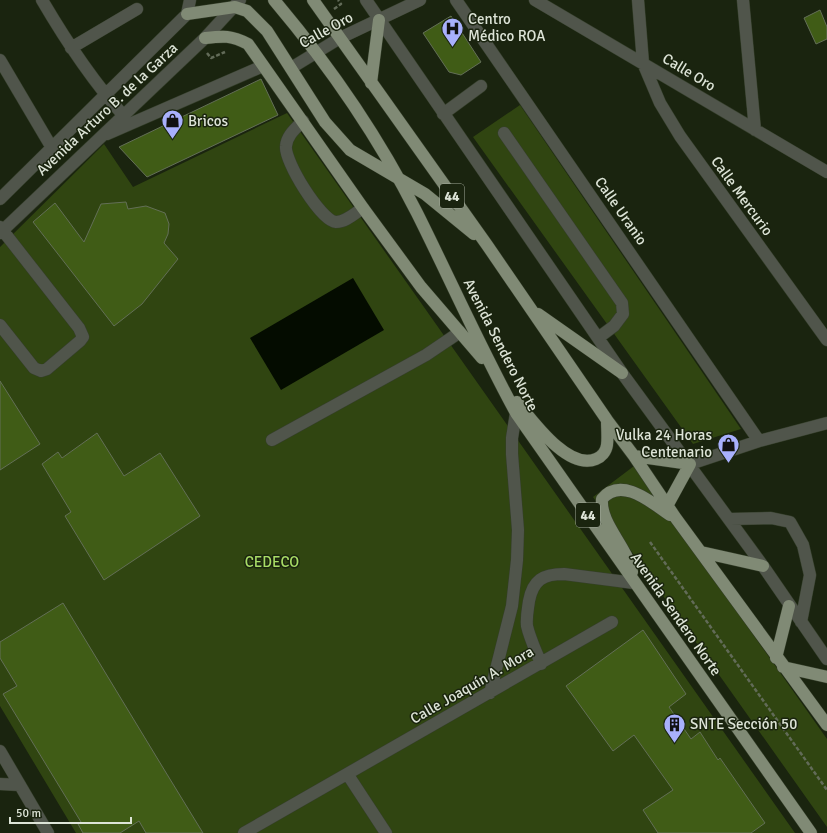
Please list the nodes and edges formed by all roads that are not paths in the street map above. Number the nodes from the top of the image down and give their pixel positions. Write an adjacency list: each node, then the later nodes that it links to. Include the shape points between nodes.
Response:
1 (42, 0): 17 (street)
2 (190, 0): 13 (street)
3 (274, 0): 18 (main road, Avenida Sendero Norte / 44)
4 (313, 0): 16 (main road, 44)
5 (366, 0): 14 (street)
6 (420, 0): 14 (street, Calle Oro)
7 (456, 0): 52 (street, Calle Uranio)
8 (638, 0): 20 (street, Calle Mercurio)
9 (743, 0): 29 (street)
10 (537, 1): 20 (street, Calle Oro)
11 (237, 4): 13 (main road); 15 (street, Avenida Arturo B. de la Garza); 22 (main road, via 267,31)
12 (137, 9): 17 (street)
13 (187, 14): 25 (street, Avenida Arturo B. de la Garza)
14 (379, 20): 16 (street, Calle Oro); 23 (main road); 26 (street)
15 (205, 38): 21 (main road, via 235,37 248,44); 27 (street, Avenida Arturo B. de la Garza)
16 (340, 38): 18 (street, Calle Oro); 23 (main road, 44)
17 (71, 48): 25 (street)
18 (317, 52): 22 (street, Calle Oro); 36 (main road, Avenida Sendero Norte / 44)
19 (0, 60): 34 (street)
20 (643, 63): 29 (street, Calle Oro); 45 (street, Calle Mercurio, via 660,103 680,136)
21 (264, 66): 28 (main road); 32 (street)
22 (291, 68): 31 (main road, via 325,122)
23 (371, 83): 40 (main road, 44)
24 (481, 86): 26 (street)
25 (106, 96): 27 (street); 34 (street, Avenida Arturo B. de la Garza)
26 (443, 114): 44 (street)
27 (123, 115): 32 (street, Avenida Arturo B. de la Garza)
28 (303, 121): 33 (main road); 38 (street, via 289,136 286,146 286,157 290,167 328,219 343,222)
29 (755, 130): 35 (street, Calle Oro)
30 (504, 133): 44 (street, via 622,303 623,314 614,326)
31 (337, 136): 33 (main road); 36 (main road, via 350,150)
32 (98, 138): 39 (street, Avenida Arturo B. de la Garza)
33 (320, 146): 38 (main road)
34 (52, 148): 37 (street, Avenida Arturo B. de la Garza)
35 (827, 172)
36 (397, 178): 40 (main road, via 425,194); 46 (main road, Avenida Sendero Norte / 44)
37 (0, 198)
38 (362, 208): 43 (main road, via 421,287)
39 (1, 230): 42 (street, via 79,328 83,337 47,369 41,371 34,368)
40 (487, 245): 41 (main road, 44)
41 (532, 310): 47 (main road); 49 (main road, 44)
42 (0, 324)
43 (460, 332): 46 (main road); 51 (street, via 426,355)
44 (598, 338): 47 (street)
45 (827, 340)
46 (493, 371): 48 (main road, Avenida Sendero Norte / 44); 49 (main road, via 547,436 569,456 579,461 592,461 605,452)
47 (622, 373): 54 (street)
48 (516, 413): 60 (main road, Avenida Sendero Norte / 44); 68 (street, via 512,448 518,560 512,606)
49 (606, 420): 53 (main road, 44)
50 (827, 423): 52 (street)
51 (272, 440)
52 (759, 441): 54 (street)
53 (634, 456): 54 (main road); 55 (main road, 44)
54 (690, 464): 55 (main road); 57 (street)
55 (667, 506): 56 (main road, 44)
56 (675, 517): 58 (main road, 44); 60 (main road, via 625,489 611,490 602,499 603,515 622,546 632,568)
57 (730, 519): 59 (street); 63 (street, via 771,518 790,522 803,545 810,575)
58 (701, 552): 59 (main road); 65 (main road, 44)
59 (764, 566): 61 (street)
60 (634, 583): 66 (street, via 564,574 554,574 539,580 532,589 527,612 529,631); 77 (main road, Avenida Sendero Norte / 44)
61 (789, 606): 63 (street); 65 (main road)
62 (612, 622): 66 (street, Calle Joaquín A. Mora)
63 (801, 622): 64 (street)
64 (827, 659)
65 (780, 662): 67 (main road); 69 (main road, 44)
66 (541, 664): 68 (street, Calle Joaquín A. Mora)
67 (827, 677)
68 (490, 693): 71 (street, Calle Joaquín A. Mora)
69 (827, 725)
70 (0, 751): 73 (street)
71 (348, 775): 75 (street, Calle Joaquín A. Mora); 76 (street)
72 (0, 784): 73 (street)
73 (20, 785): 74 (street)
74 (48, 833)
75 (244, 833)
76 (386, 833)
77 (811, 833)

